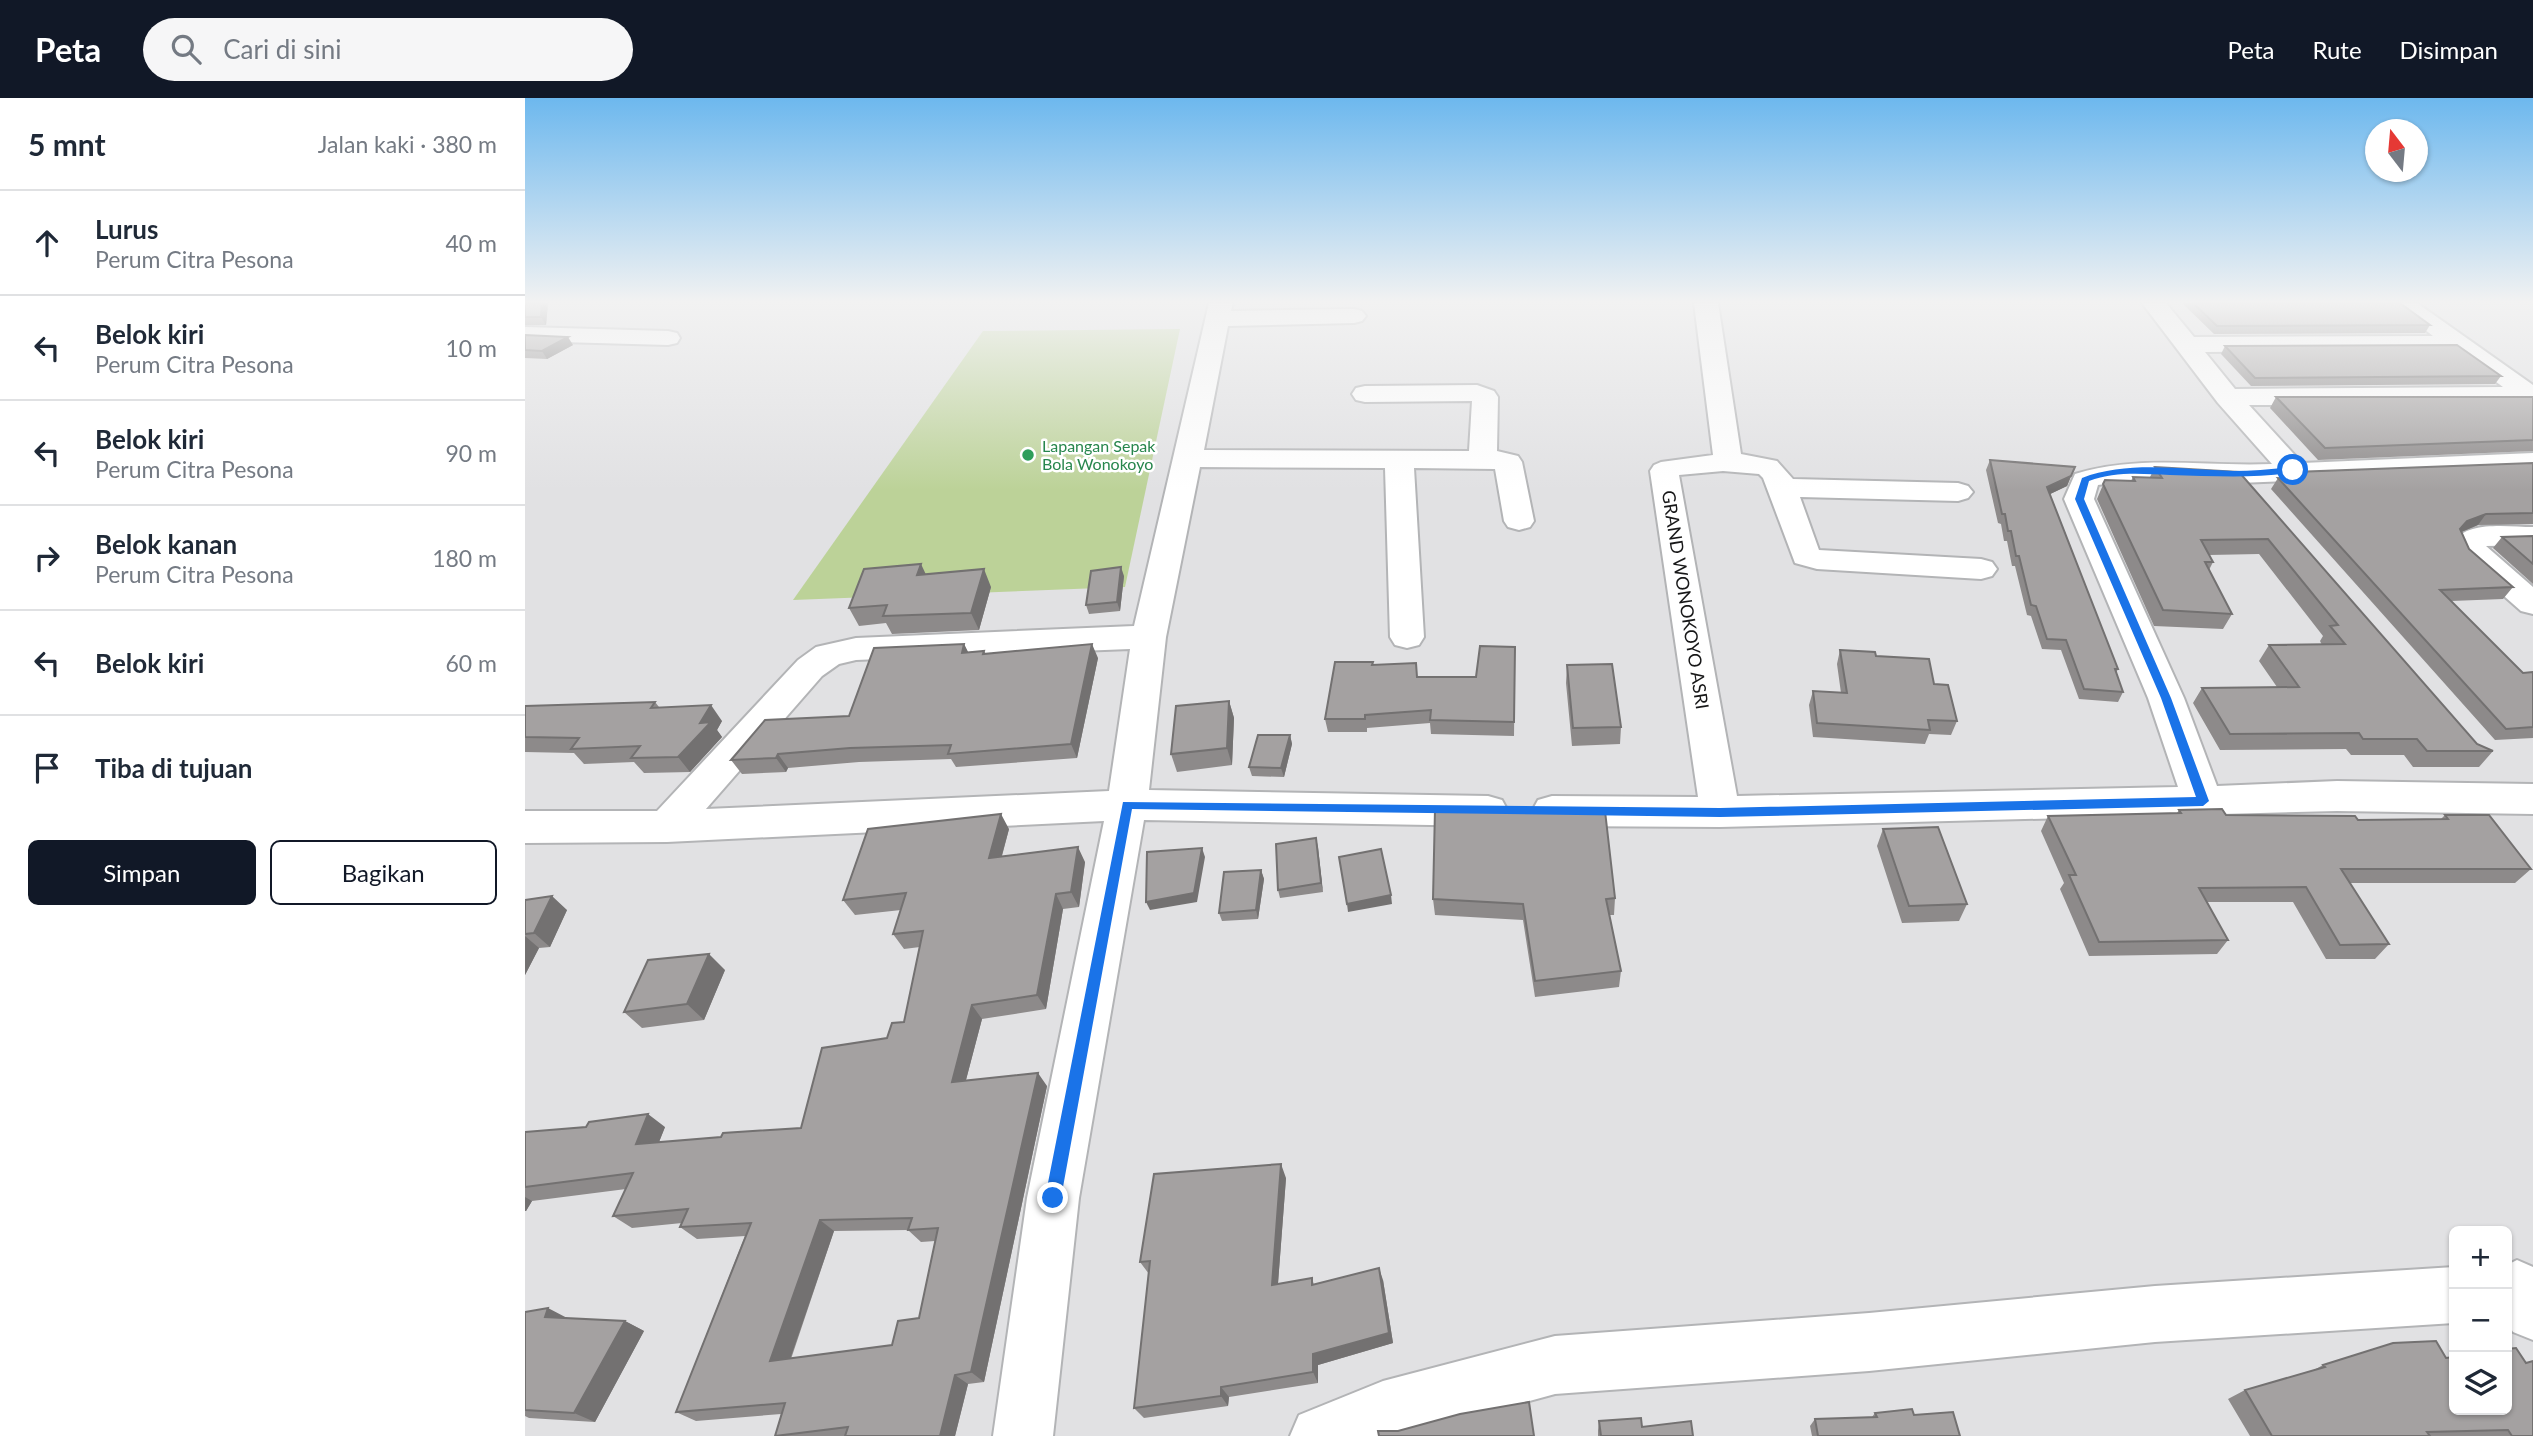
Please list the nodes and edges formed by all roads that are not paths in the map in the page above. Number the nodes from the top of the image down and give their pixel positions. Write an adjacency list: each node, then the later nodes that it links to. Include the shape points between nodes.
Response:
1 (1208, 365): 8 (street)
2 (1715, 365): 12 (street)
3 (2202, 365): 7 (street)
4 (2490, 365): 6 (street)
5 (1365, 394): 9 (street, via 1477,393 1485,397)
6 (2532, 396): 7 (street)
7 (2227, 397): 13 (street)
8 (1188, 458): 10 (street); 22 (street)
9 (1483, 459): 10 (street); 18 (street, via 1508,462)
10 (1399, 461): 23 (street)
11 (2533, 462): 13 (street)
12 (1728, 464): 15 (street, GRAND WONOKOYO ASRI, via 1770,468); 27 (street, GRAND WONOKOYO ASRI, via 1672,466 1664,471)
13 (2293, 470): 14 (street)
14 (2238, 474): 17 (street); 25 (street, via 2100,474 2085,480 2079,499 2166,698)
15 (1781, 488): 16 (street); 20 (street, GRAND WONOKOYO ASRI, via 1806,556)
16 (1958, 492)
17 (2264, 504)
18 (1519, 521)
19 (2533, 536): 21 (street, via 2480,537 2469,542 2473,552)
20 (1981, 569)
21 (2533, 604)
22 (1149, 637): 26 (street); 28 (street, via 856,649 828,655 810,667)
23 (1407, 637)
24 (2533, 799): 25 (street, via 2337,796)
25 (2203, 801): 27 (street)
26 (1127, 805): 27 (street); 28 (street); 31 (street, via 1053,1198)
27 (1720, 813)
28 (667, 826): 29 (street)
29 (525, 827)
30 (2449, 1295): 32 (street, via 2155,1314 1869,1342 1555,1365 1383,1411)
31 (1023, 1436)
32 (1320, 1436)

